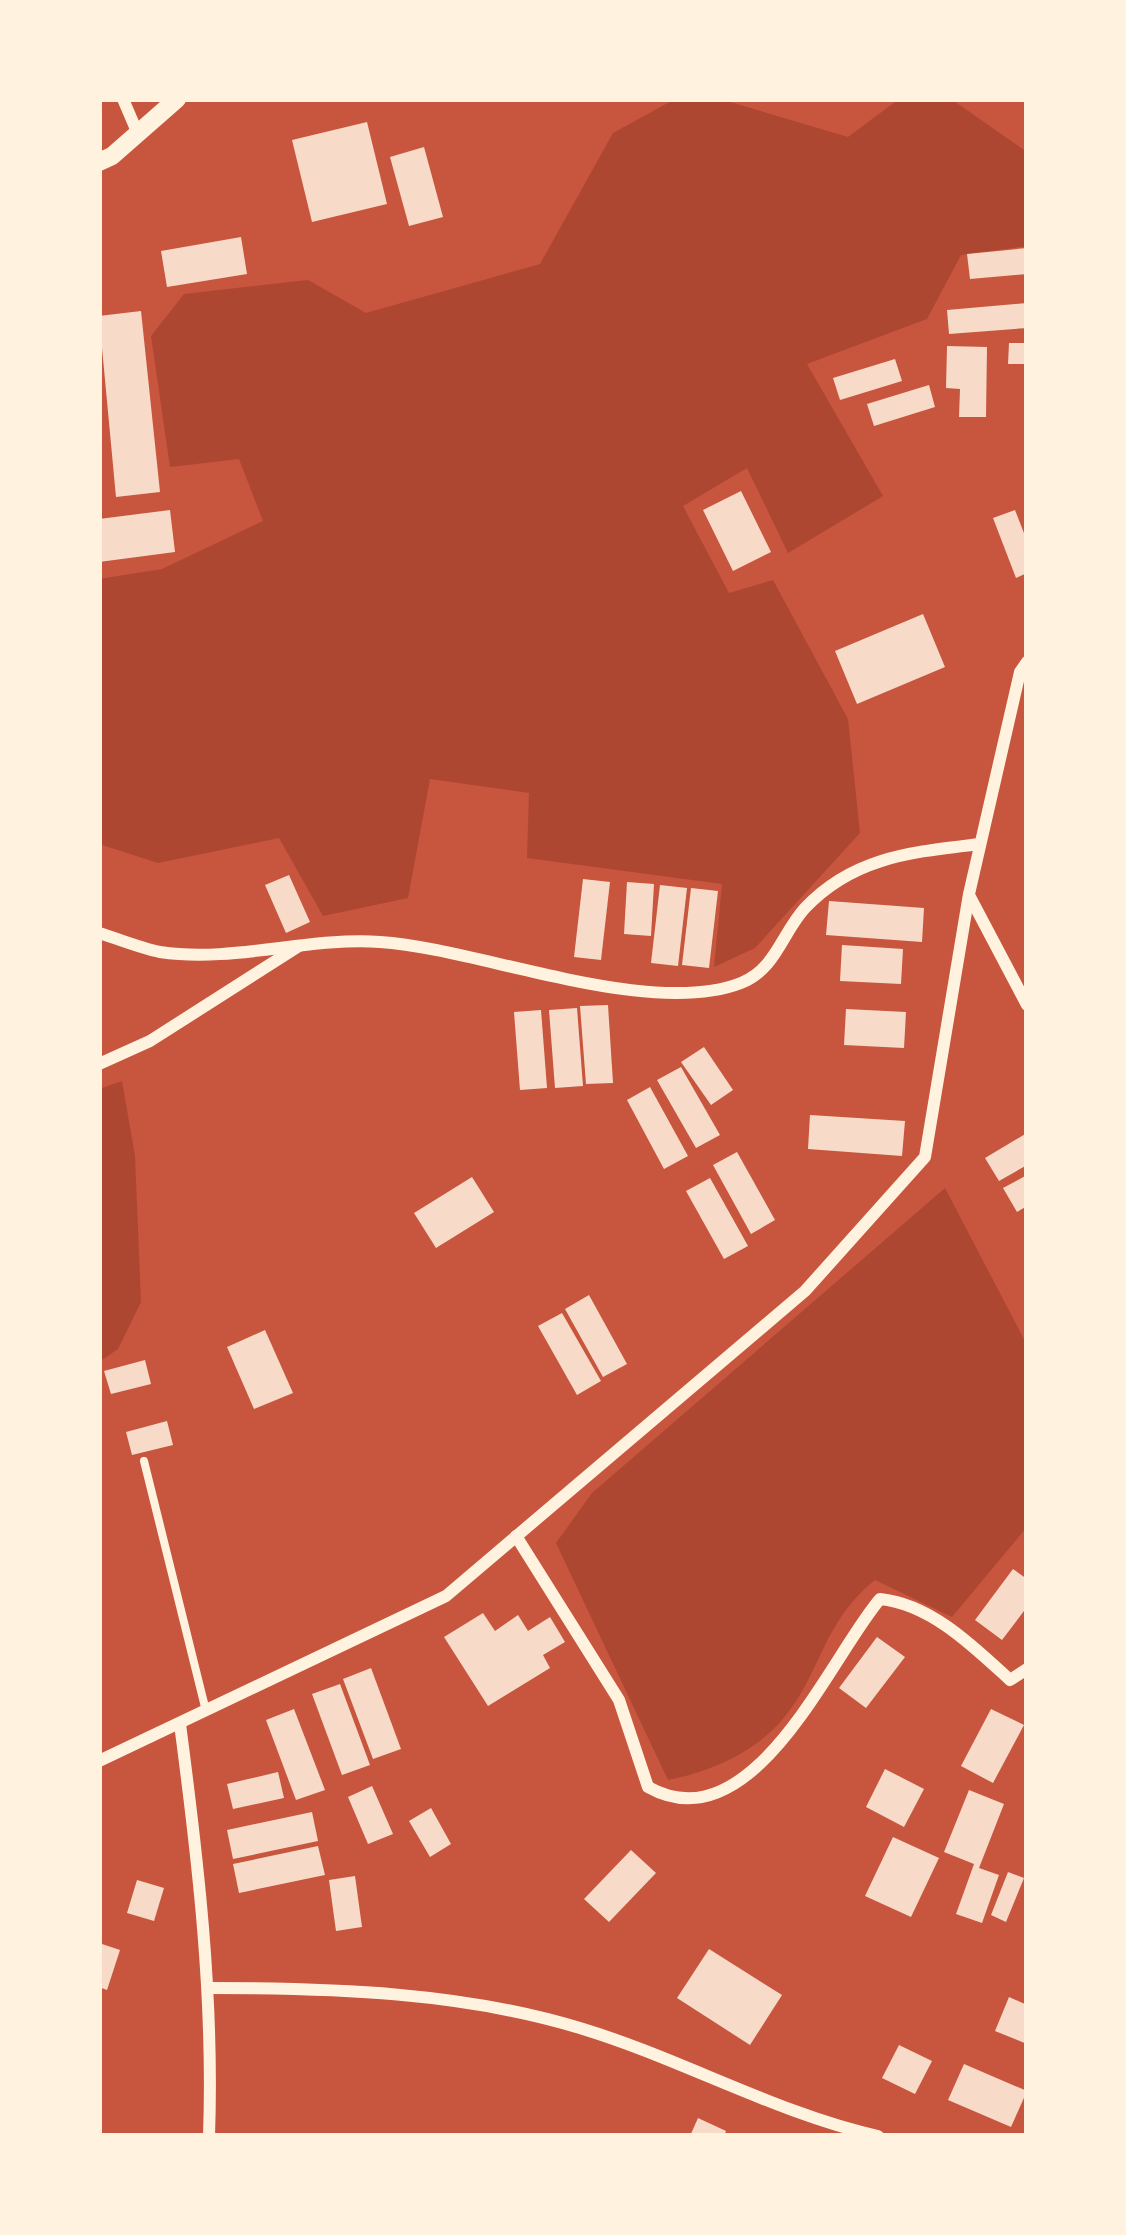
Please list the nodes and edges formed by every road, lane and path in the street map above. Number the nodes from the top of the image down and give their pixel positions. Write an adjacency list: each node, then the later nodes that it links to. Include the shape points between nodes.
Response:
1 (123, 99): 3 (street)
2 (177, 99): 3 (street)
3 (138, 134): 4 (street)
4 (99, 162)
5 (1027, 662): 6 (street)
6 (980, 844): 7 (street); 9 (street, via 885,856 850,871 804,910 775,958 742,982 689,993 546,976 380,942)
7 (969, 894): 10 (street); 13 (street, via 925,1157 805,1291)
8 (99, 933): 9 (street, via 160,952)
9 (300, 946): 11 (street)
10 (1027, 1004)
11 (99, 1064)
12 (144, 1461): 15 (lane)
13 (516, 1537): 14 (street, via 619,1700 649,1787 664,1796 692,1798 745,1776 796,1728 880,1599 900,1601 964,1638 1010,1680); 15 (street, via 446,1596)
14 (1027, 1670)
15 (206, 1712): 16 (street)
16 (180, 1724): 17 (street); 18 (street)
17 (99, 1761)
18 (208, 1988): 19 (street); 20 (street, via 311,1988 582,2028)
19 (209, 2136)
20 (873, 2136)

